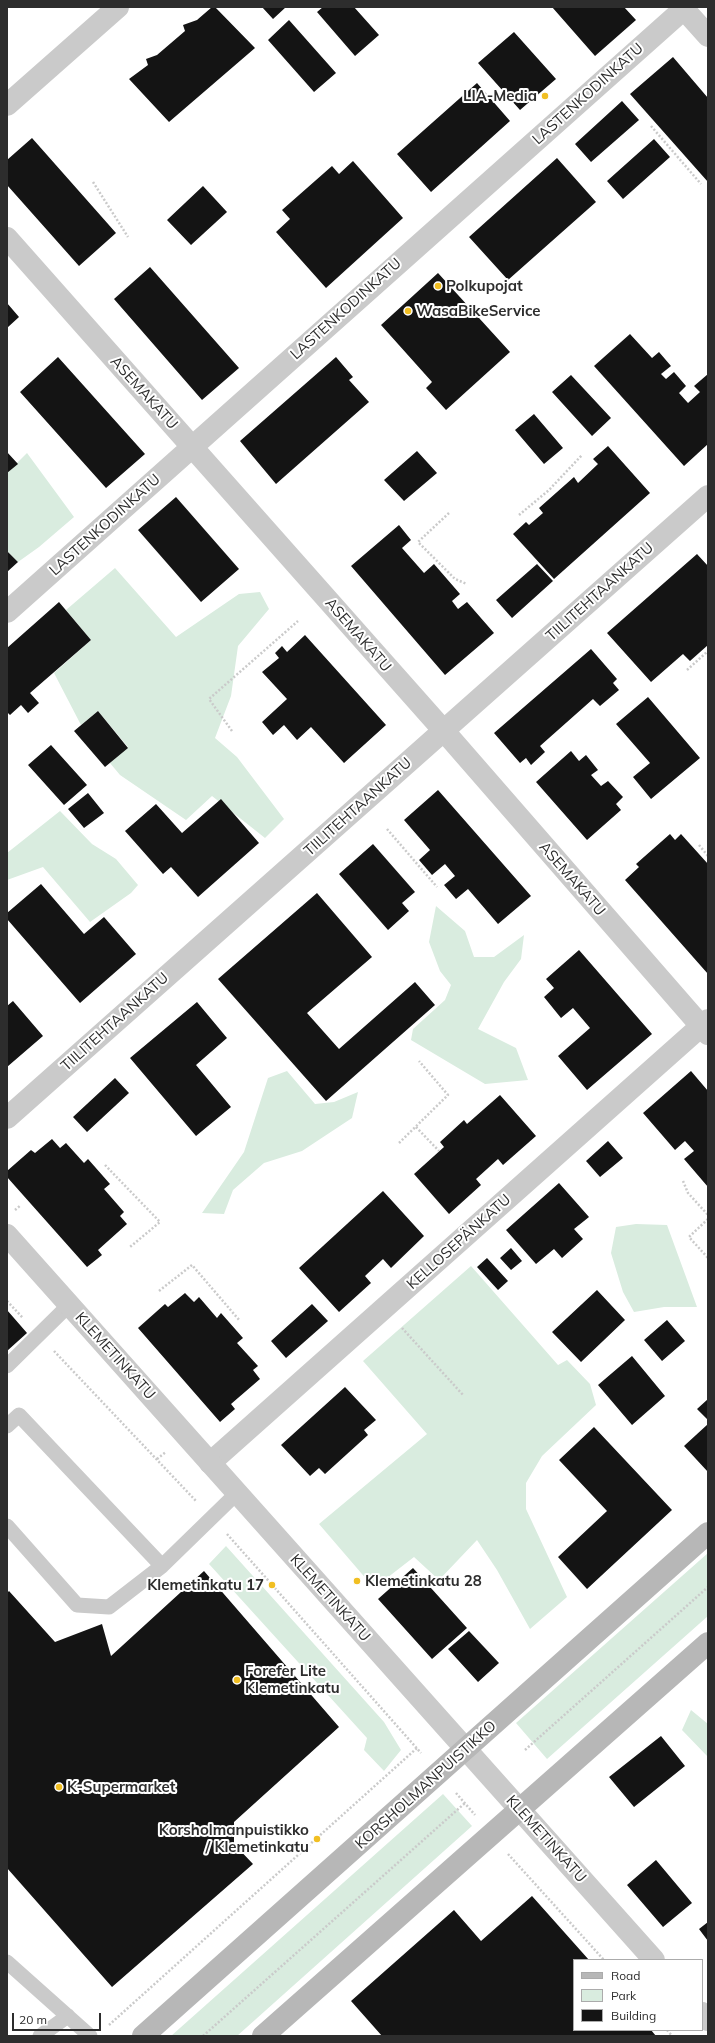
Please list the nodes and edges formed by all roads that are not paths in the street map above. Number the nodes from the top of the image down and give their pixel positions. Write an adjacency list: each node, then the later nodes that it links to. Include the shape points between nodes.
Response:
1 (118, 7): 4 (street)
2 (684, 8): 3 (street); 6 (street, LASTENKODINKATU)
3 (708, 36)
4 (7, 105)
5 (7, 238): 6 (street, ASEMAKATU)
6 (192, 447): 8 (street, LASTENKODINKATU); 9 (street, ASEMAKATU)
7 (708, 496): 9 (street, TIILITEHTAANKATU)
8 (7, 612)
9 (444, 731): 10 (street, ASEMAKATU); 11 (street, TIILITEHTAANKATU)
10 (706, 1027): 16 (street, KELLOSEPÄNKATU)
11 (7, 1118)
12 (7, 1235): 13 (street, KLEMETINKATU)
13 (69, 1305): 14 (lane); 16 (street, KLEMETINKATU)
14 (7, 1366)
15 (7, 1426): 20 (lane, via 19,1415)
16 (210, 1463): 17 (street, KLEMETINKATU)
17 (237, 1493): 20 (lane); 22 (street, KLEMETINKATU)
18 (7, 1526): 20 (lane, via 77,1605 109,1607)
19 (708, 1533): 22 (main road, KORSHOLMANPUISTIKKO)
20 (162, 1566)
21 (708, 1643): 23 (main road)
22 (465, 1749): 23 (street, KLEMETINKATU); 29 (main road, KORSHOLMANPUISTIKKO)
23 (520, 1810): 24 (street, KLEMETINKATU); 30 (main road)
24 (653, 1959)
25 (7, 1962): 26 (lane)
26 (68, 2016): 27 (lane); 28 (lane)
27 (96, 2033)
28 (40, 2036)
29 (143, 2036)
30 (263, 2036)

